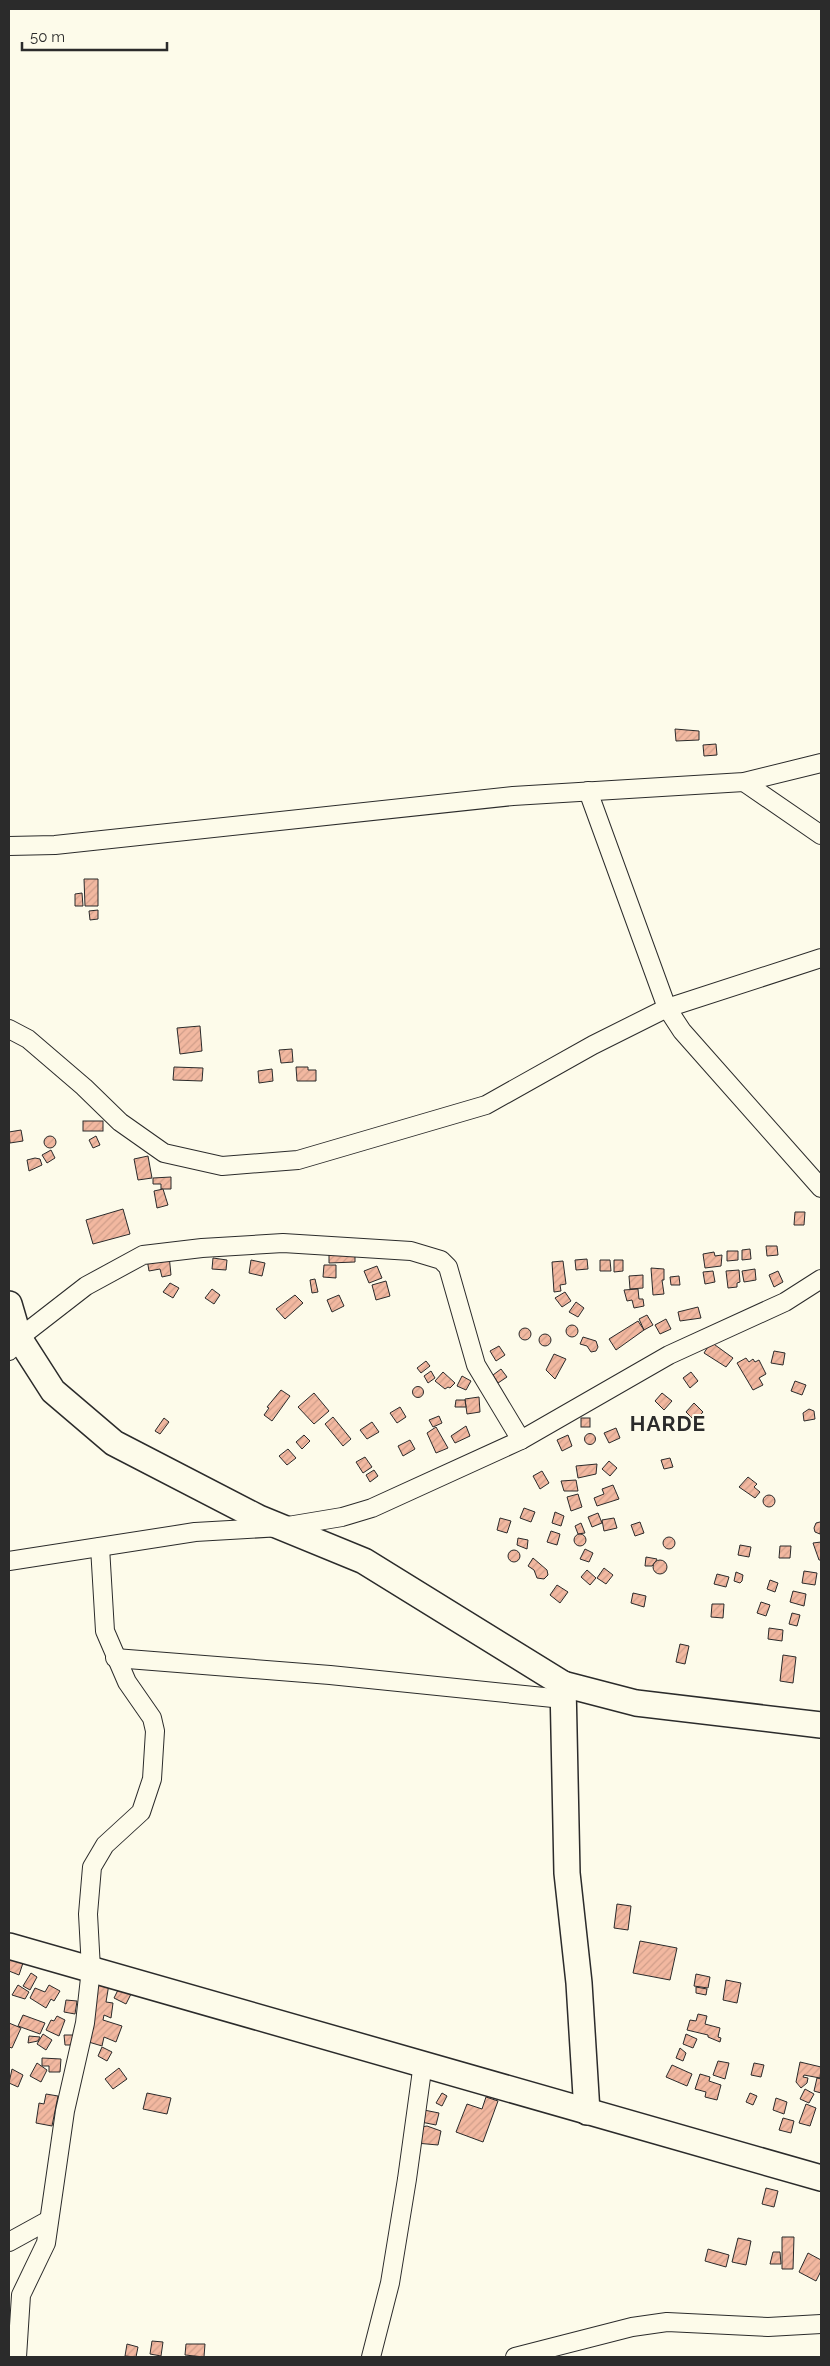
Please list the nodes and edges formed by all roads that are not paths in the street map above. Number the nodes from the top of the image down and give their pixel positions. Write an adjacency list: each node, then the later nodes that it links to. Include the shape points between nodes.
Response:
1 (821, 763): 2 (street)
2 (744, 782): 3 (street); 4 (street)
3 (588, 791): 5 (street); 7 (street)
4 (821, 835)
5 (9, 846)
6 (821, 958): 7 (street)
7 (666, 1008): 8 (street, via 486,1105 298,1160 222,1166 164,1152 120,1122 28,1039); 9 (street, via 682,1031)
8 (9, 1029)
9 (821, 1188)
10 (821, 1280): 13 (street, via 785,1302 668,1354)
11 (9, 1304): 12 (street)
12 (14, 1344): 13 (street, via 86,1286 143,1254 283,1243 411,1251 440,1260 448,1267 476,1365); 14 (street, via 53,1391 114,1443)
13 (522, 1440): 14 (street, via 372,1508 342,1517)
14 (282, 1527): 15 (street, via 195,1532); 18 (street, via 364,1561)
15 (100, 1547): 16 (street); 17 (street, via 105,1631)
16 (9, 1561)
17 (115, 1658): 18 (street); 21 (street, via 152,1718 155,1731 152,1779 141,1812 105,1846 92,1867 88,1914)
18 (563, 1691): 19 (street); 23 (street, via 567,1873 579,1983)
19 (821, 1725)
20 (9, 1946): 21 (street)
21 (91, 1969): 22 (street); 25 (street, via 85,2023 65,2111)
22 (423, 2063): 23 (street); 29 (street, via 390,2283)
23 (586, 2112): 24 (street)
24 (821, 2178)
25 (50, 2220): 26 (street); 28 (street, via 43,2253 22,2295)
26 (9, 2242)
27 (821, 2324): 30 (street, via 768,2327 667,2322 632,2326)
28 (17, 2357)
29 (371, 2357)
30 (516, 2357)

